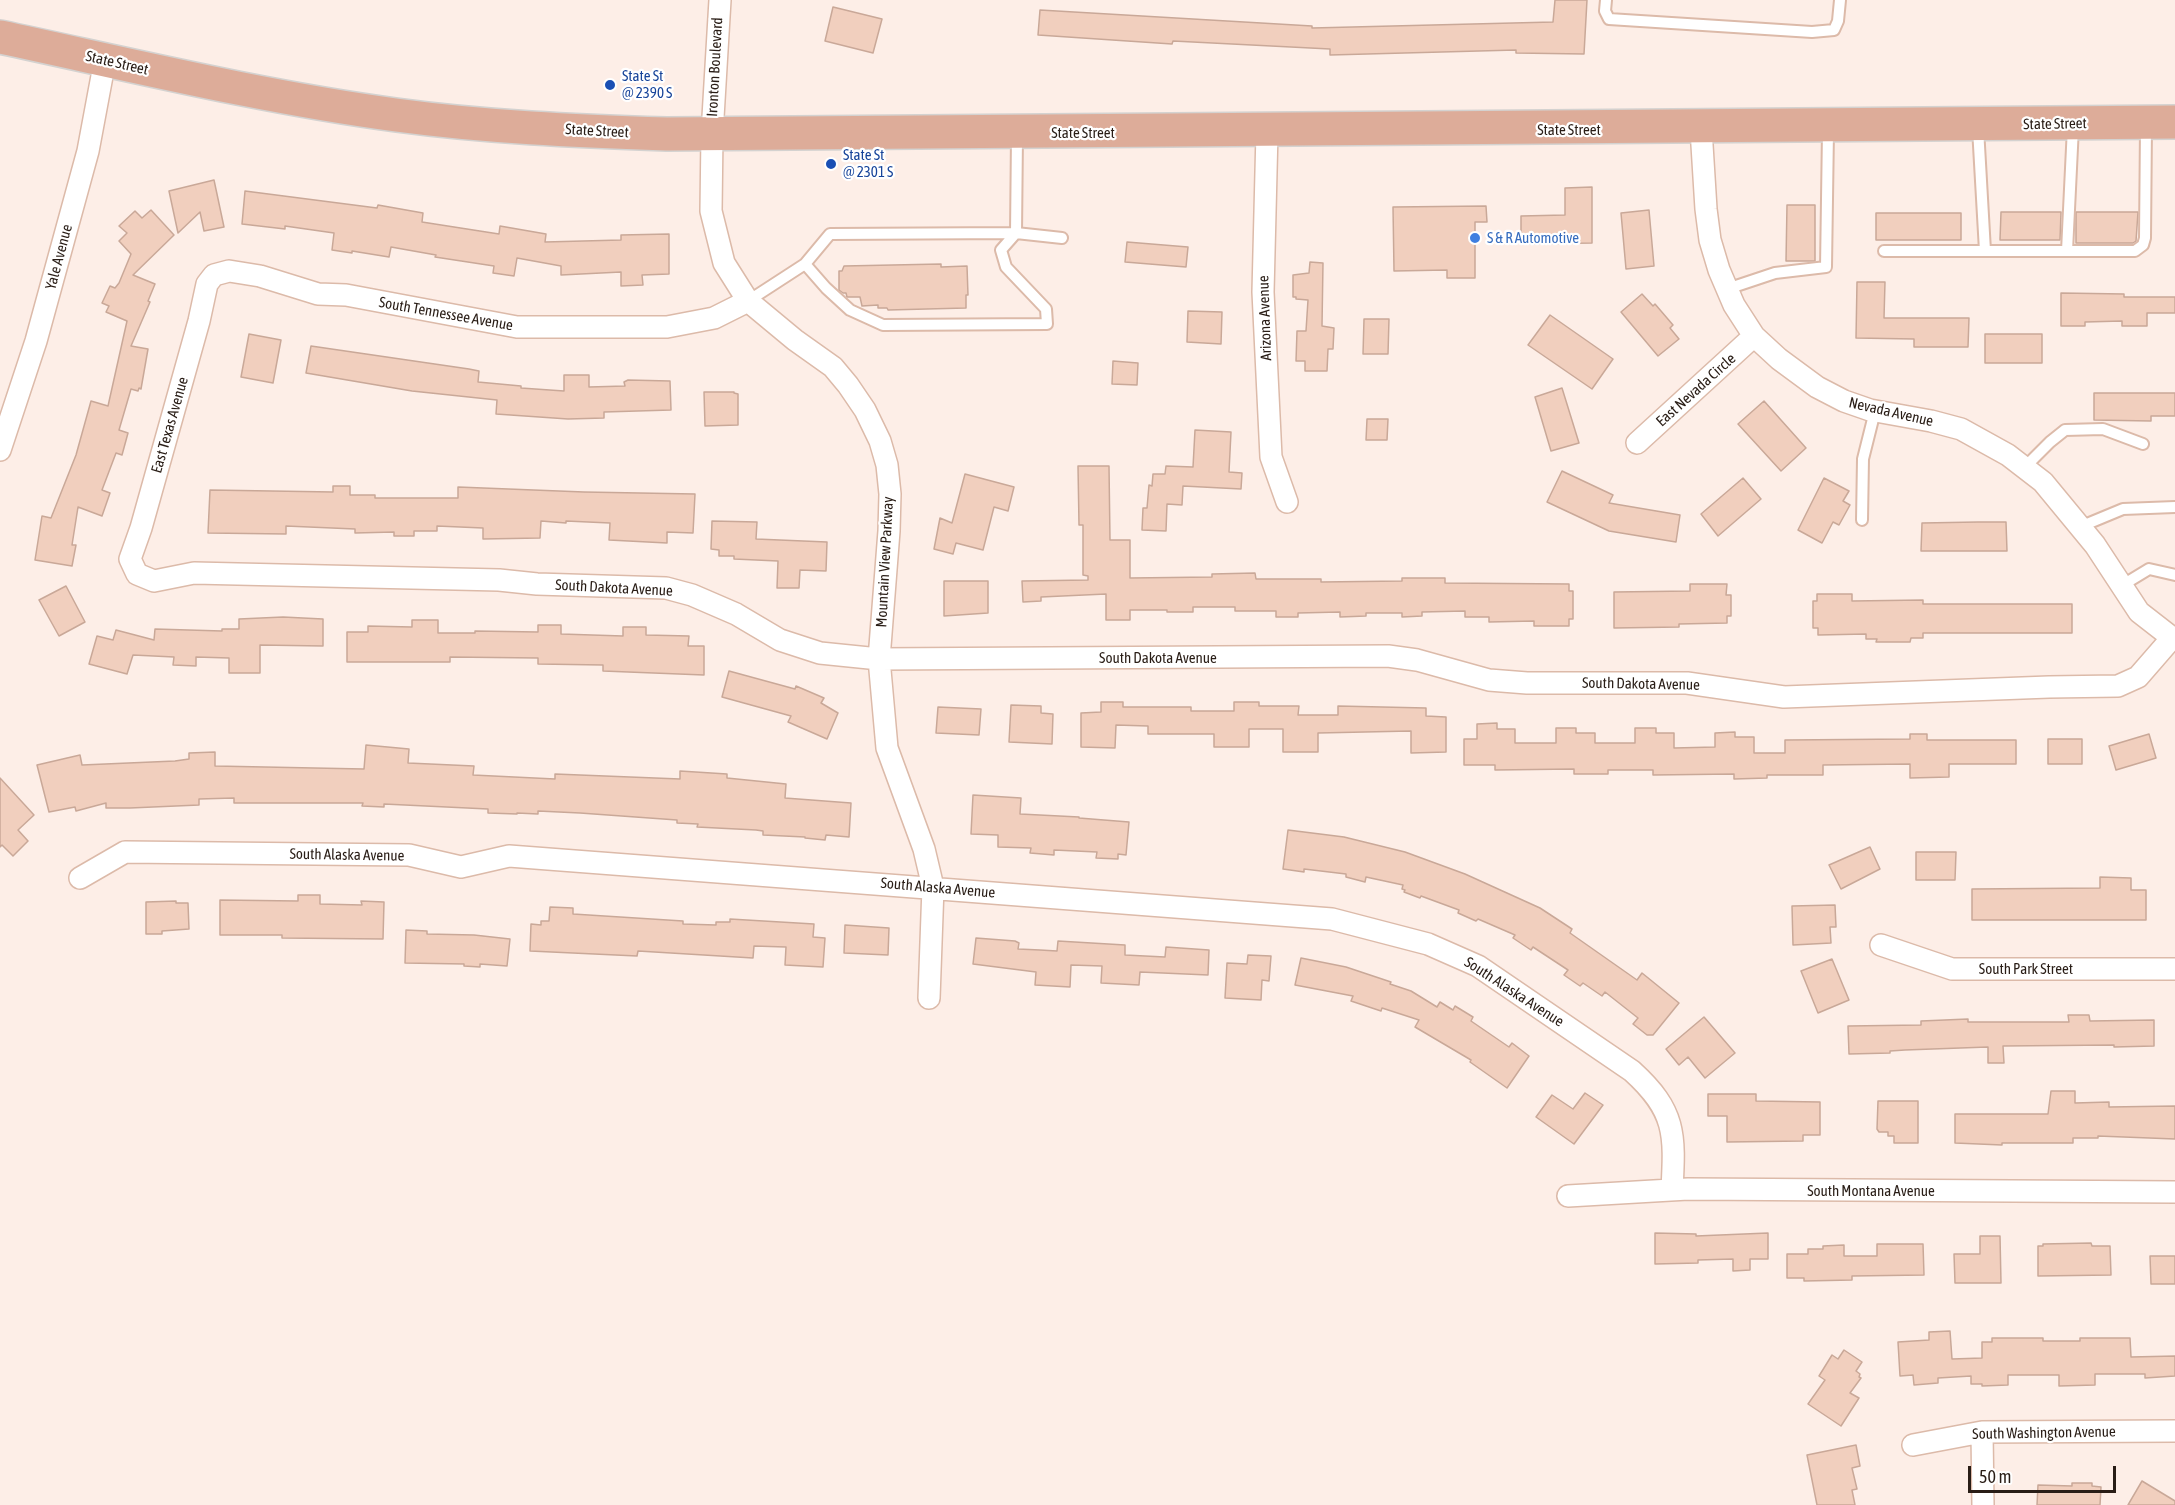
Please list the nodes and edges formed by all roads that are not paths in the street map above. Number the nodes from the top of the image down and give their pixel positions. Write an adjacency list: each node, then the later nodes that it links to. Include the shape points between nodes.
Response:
1 (720, 0): 13 (street, Ironton Boulevard)
2 (1606, 0): 3 (lane, via 1609,19 1812,32 1834,30)
3 (1839, 0)
4 (0, 37): 5 (main road, State Street)
5 (105, 60): 13 (main road, State Street, via 305,101 395,115 587,132); 27 (street, Yale Avenue, via 88,151 36,341)
6 (2161, 122): 7 (main road, State Street); 18 (lane, via 2143,245 2134,251)
7 (2073, 124): 8 (main road, State Street); 18 (lane)
8 (1978, 125): 9 (main road, State Street); 17 (lane)
9 (1828, 127): 10 (main road, State Street); 21 (lane, via 1826,267 1775,273)
10 (1701, 129): 11 (main road, State Street); 21 (street, Nevada Avenue, via 1710,240)
11 (1267, 132): 12 (main road, State Street); 29 (street, Arizona Avenue, via 1263,292 1271,457)
12 (1017, 133): 13 (main road, State Street); 14 (lane)
13 (712, 134): 22 (street, Mountain View Parkway, via 711,211 724,263)
14 (1016, 233): 15 (lane); 19 (lane, via 830,234); 19 (lane, via 1001,250 1006,267 1046,309 1047,324 883,325 850,310)
15 (1062, 238)
16 (1884, 251): 17 (lane)
17 (1985, 251): 18 (lane)
18 (2067, 251)
19 (805, 264): 22 (lane)
20 (214, 275): 22 (street, South Tennessee Avenue, via 229,271 260,276 318,294 346,295 517,327 667,327 714,318); 33 (street, East Texas Avenue, via 207,284 130,559)
21 (1727, 289): 23 (street, Nevada Avenue)
22 (748, 301): 37 (street, Mountain View Parkway, via 833,368 865,411 880,441 890,494)
23 (1754, 336): 24 (street, Nevada Avenue, via 1817,387); 25 (street, East Nevada Circle)
24 (1875, 411): 28 (street, Nevada Avenue, via 1961,429); 31 (lane, via 1863,459)
25 (1637, 443)
26 (2143, 444): 28 (lane, via 2103,429 2065,430)
27 (0, 450)
28 (2025, 467): 32 (street, Nevada Avenue)
29 (1287, 502)
30 (2175, 507): 32 (lane, via 2123,509)
31 (1862, 520)
32 (2082, 526): 35 (street, Nevada Avenue)
33 (137, 574): 37 (street, South Dakota Avenue, via 154,581 194,573 666,588 736,614 780,640 820,653)
34 (2175, 574): 35 (lane, via 2149,569)
35 (2121, 586): 36 (street, Nevada Avenue, via 2139,612)
36 (2174, 639): 37 (street, South Dakota Avenue, via 2138,677 2118,686 1784,697 1687,683 1489,680 1388,656)
37 (879, 659): 39 (street, Mountain View Parkway, via 887,748 924,849)
38 (80, 878): 39 (street, South Alaska Avenue, via 125,852 409,855 461,867 509,856)
39 (933, 887): 42 (street, Mountain View Parkway); 43 (street, South Alaska Avenue, via 1332,919 1459,956 1632,1071 1651,1088 1662,1105 1673,1137)
40 (1881, 945): 41 (street, South Park Street, via 1952,969)
41 (2175, 969)
42 (929, 998)
43 (1672, 1190): 44 (street, South Montana Avenue); 45 (street, South Montana Avenue)
44 (2175, 1192)
45 (1568, 1196)
46 (2175, 1431): 47 (street, South Washington Avenue)
47 (1982, 1432): 48 (street, South Washington Avenue); 49 (street)
48 (1913, 1444)
49 (1983, 1505)

